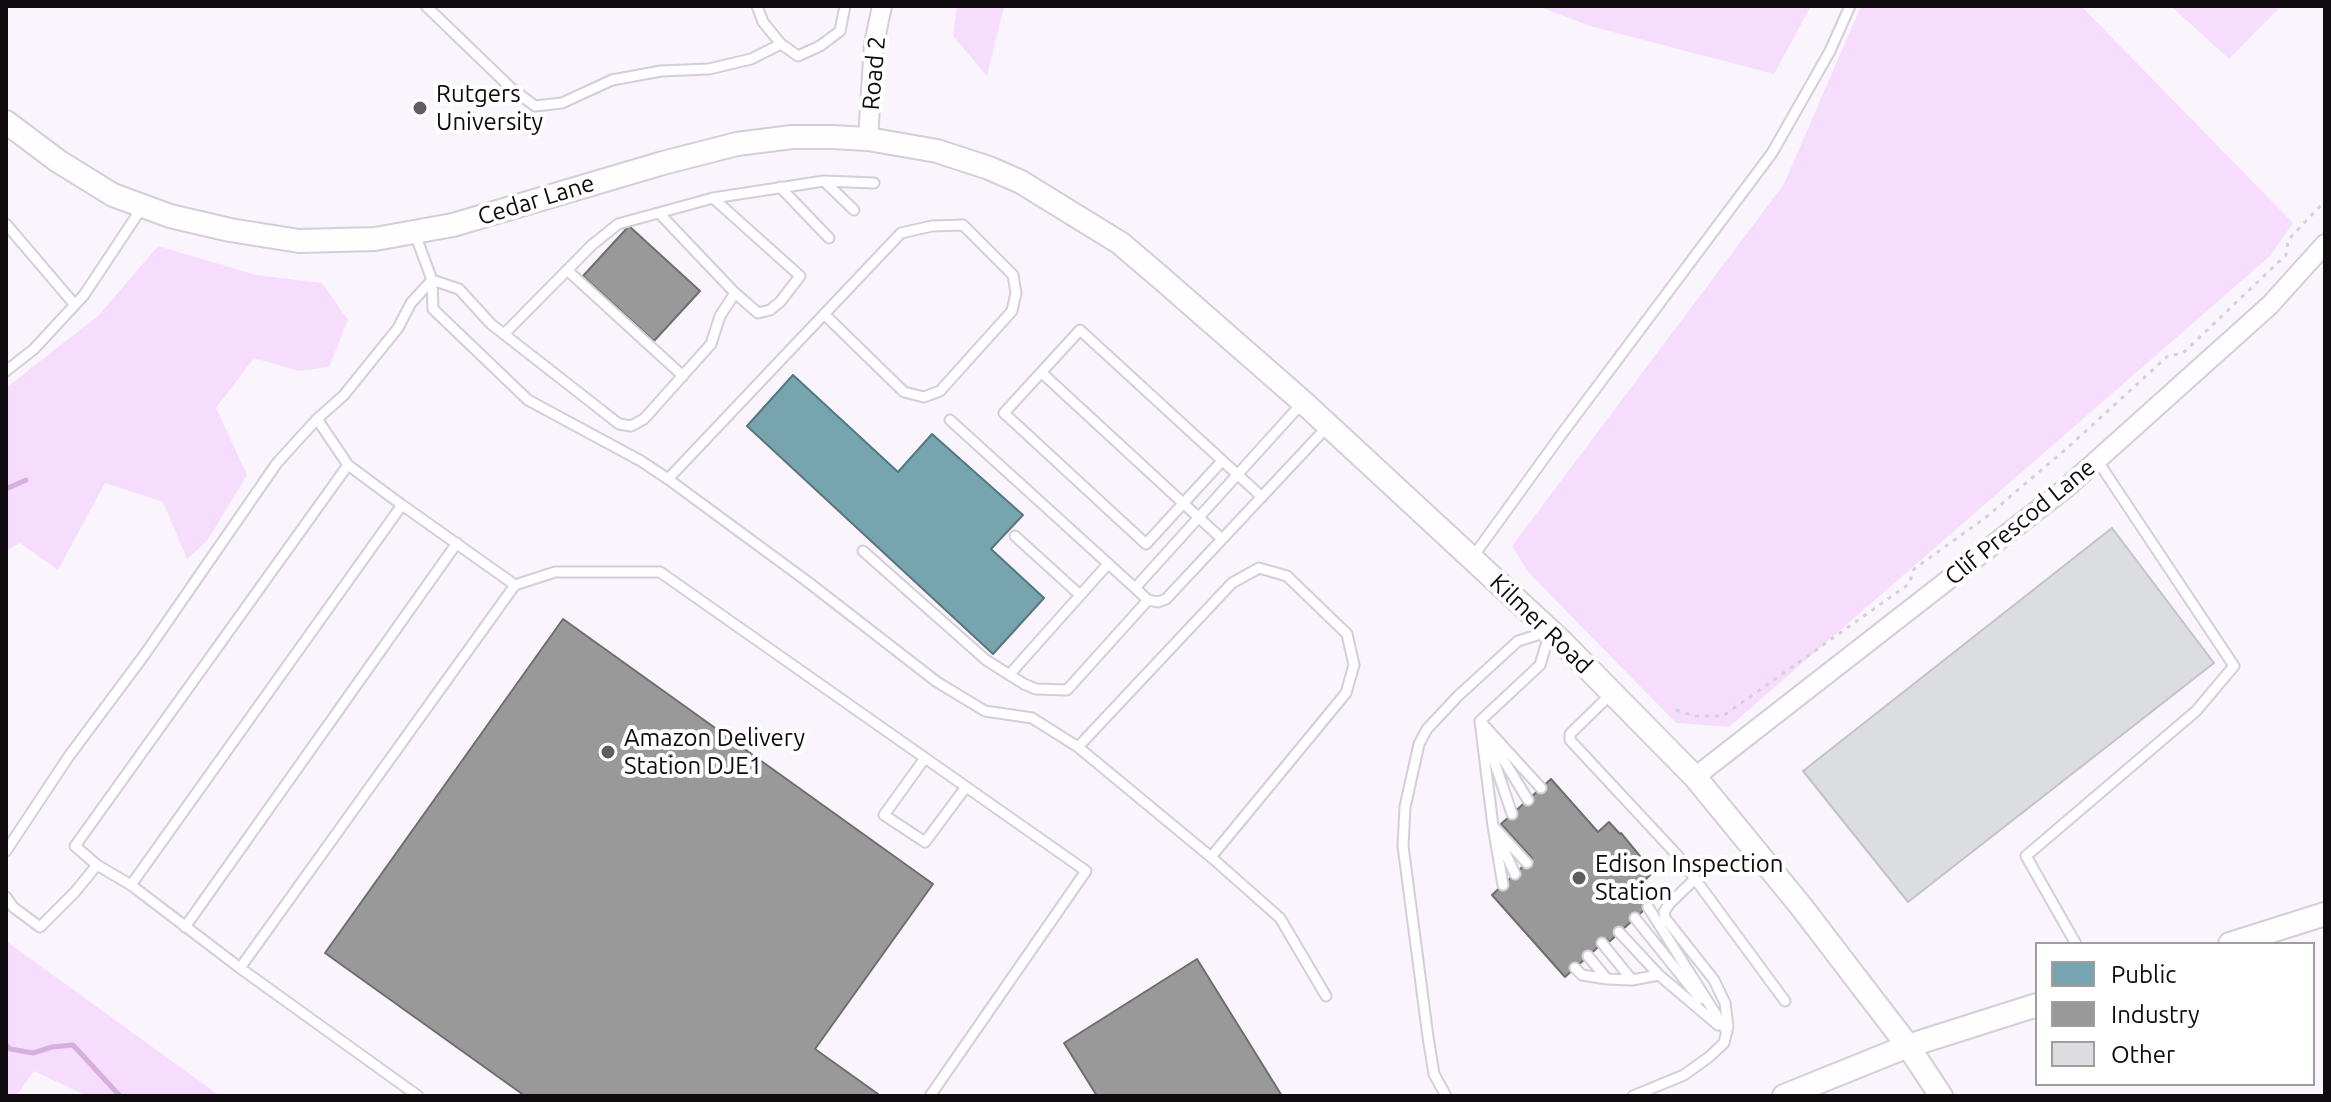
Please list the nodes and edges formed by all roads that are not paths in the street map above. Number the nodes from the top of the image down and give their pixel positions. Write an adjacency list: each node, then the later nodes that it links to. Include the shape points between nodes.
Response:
1 (426, 6): 6 (lane, via 535,106 562,103 612,80 751,59)
2 (757, 6): 6 (lane)
3 (845, 6): 6 (lane, via 840,31 820,46 798,56)
4 (882, 6): 8 (street, Road 2)
5 (1850, 6): 47 (lane, via 1772,153)
6 (781, 44)
7 (6, 122): 13 (street, Cedar Lane, via 113,195)
8 (868, 139): 16 (street, Cedar Lane, via 937,151 989,168); 18 (street, Cedar Lane, via 792,137 737,144)
9 (824, 181): 10 (lane); 11 (lane); 14 (lane)
10 (874, 183)
11 (780, 187): 12 (lane); 19 (lane)
12 (713, 198): 15 (lane); 23 (lane, via 800,276 770,310 758,313)
13 (143, 206): 18 (street, Cedar Lane, via 230,230 299,241); 24 (lane)
14 (854, 210)
15 (659, 213): 21 (lane, via 618,224); 23 (lane)
16 (1075, 214): 30 (street, Kilmer Road, via 1120,243)
17 (6, 224): 24 (lane)
18 (414, 232): 22 (lane)
19 (829, 238)
20 (2325, 244): 34 (street, Clif Prescod Lane, via 2270,305)
21 (567, 270): 26 (lane); 29 (lane)
22 (432, 280): 26 (lane, via 459,289); 31 (lane, via 344,395); 38 (lane, via 433,309 528,400)
23 (735, 293): 29 (lane, via 711,344)
24 (75, 305): 27 (lane)
25 (824, 314): 25 (lane, via 901,233 932,226 963,225 1013,275 1016,293 1012,311 940,391 924,397 904,392); 38 (lane)
26 (504, 334): 29 (lane, via 619,424 631,426 644,419)
27 (6, 371)
28 (1042, 373): 35 (lane, via 1080,330); 40 (lane); 40 (lane, via 1004,413 1015,424 1146,544)
29 (683, 376)
30 (1303, 402): 33 (street, Kilmer Road); 37 (lane)
31 (317, 419): 36 (lane); 65 (lane, via 277,463)
32 (950, 420): 48 (lane)
33 (1328, 426): 39 (lane); 47 (street, Kilmer Road)
34 (2097, 460): 59 (street, Clif Prescod Lane); 79 (lane, via 2234,666 2196,711 2026,856)
35 (1222, 461): 37 (lane); 40 (lane)
36 (348, 465): 41 (lane); 68 (lane, via 75,846)
37 (1238, 475): 39 (lane); 42 (lane)
38 (668, 479): 57 (lane, via 937,682 985,711 1032,718)
39 (1262, 497): 44 (lane)
40 (1183, 504): 42 (lane)
41 (402, 505): 45 (lane); 71 (lane)
42 (1198, 518): 44 (lane); 50 (lane)
43 (1015, 536): 51 (lane)
44 (1222, 539): 52 (lane, via 1166,599)
45 (457, 543): 49 (lane); 77 (lane)
46 (863, 551): 54 (lane)
47 (1472, 558): 53 (street, Kilmer Road)
48 (1108, 564): 50 (lane); 51 (lane)
49 (515, 585): 58 (lane, via 555,572 660,572); 83 (lane)
50 (1135, 588): 52 (lane)
51 (1080, 595): 54 (lane)
52 (1148, 600): 54 (lane, via 1067,690 1036,689)
53 (1550, 631): 55 (street, Kilmer Road); 56 (lane, via 1540,665); 95 (lane, via 1518,641 1442,711 1419,744 1405,807 1403,846 1434,1074)
54 (1009, 675)
55 (1612, 693): 59 (street, Kilmer Road); 70 (lane, via 1570,740)
56 (1480, 721): 61 (lane); 62 (lane); 63 (lane); 64 (lane)
57 (1078, 747): 66 (lane); 66 (lane, via 1232,583 1259,568 1287,576 1347,634 1354,665 1346,693)
58 (925, 758): 60 (lane); 60 (lane, via 884,815 925,842)
59 (1695, 777): 92 (street, Kilmer Road)
60 (966, 787): 94 (lane, via 1086,871)
61 (1541, 788)
62 (1528, 800)
63 (1512, 814)
64 (1493, 826): 67 (lane); 69 (lane); 72 (lane)
65 (6, 851)
66 (1211, 857): 88 (lane, via 1280,918)
67 (1527, 863)
68 (97, 865): 71 (lane); 73 (lane, via 40,927)
69 (1515, 874)
70 (1695, 879): 89 (lane); 91 (lane, via 1670,903 1665,918 1714,980 1725,1003)
71 (131, 885): 77 (lane)
72 (1503, 885)
73 (6, 897)
74 (1648, 907): 91 (lane)
75 (2325, 914): 80 (street)
76 (1635, 918): 91 (lane)
77 (185, 927): 83 (lane)
78 (1619, 932): 85 (lane)
79 (2075, 942)
80 (2236, 942)
81 (1602, 943): 87 (lane)
82 (1588, 956): 86 (lane)
83 (240, 968): 93 (lane)
84 (1575, 968): 86 (lane, via 1582,975)
85 (1659, 975): 87 (lane); 91 (lane)
86 (1607, 979): 87 (lane)
87 (1632, 980)
88 (1326, 996)
89 (1785, 1001)
90 (2035, 1006): 92 (street)
91 (1727, 1032): 96 (lane, via 1724,1043 1684,1075)
92 (1908, 1046): 97 (street); 98 (street, Kilmer Road)
93 (418, 1096)
94 (930, 1096)
95 (1446, 1096)
96 (1633, 1096)
97 (1784, 1096)
98 (1941, 1096)

